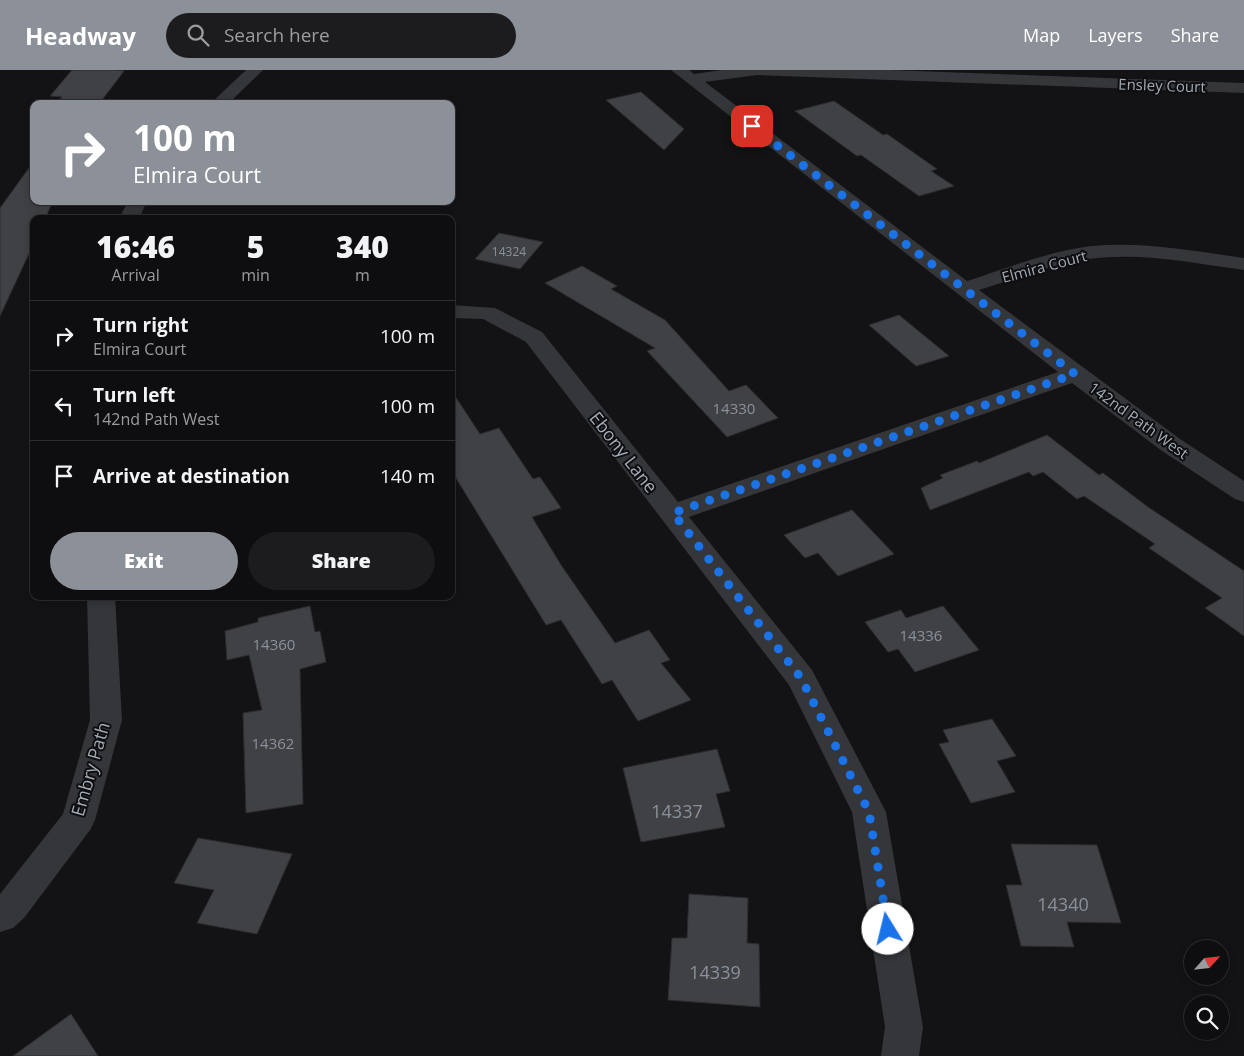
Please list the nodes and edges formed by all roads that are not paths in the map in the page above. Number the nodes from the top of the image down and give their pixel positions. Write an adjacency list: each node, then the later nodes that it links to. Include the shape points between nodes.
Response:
1 (255, 70): 4 (street)
2 (685, 75): 3 (street, Ensley Court, via 757,70); 6 (street, 142nd Path West)
3 (1244, 88)
4 (222, 100)
5 (1244, 264): 6 (street, Elmira Court, via 1149,252 1107,251 1068,257)
6 (965, 288): 8 (street, 142nd Path West)
7 (455, 311): 10 (street, Ebony Lane, via 487,313 534,337)
8 (1075, 374): 9 (street, 142nd Path West, via 1171,445); 10 (street)
9 (1244, 493)
10 (673, 513): 13 (street, Ebony Lane, via 801,678 869,812 904,1027)
11 (100, 600): 12 (street, Embry Path, via 106,720 78,820)
12 (0, 916)
13 (900, 1056)

